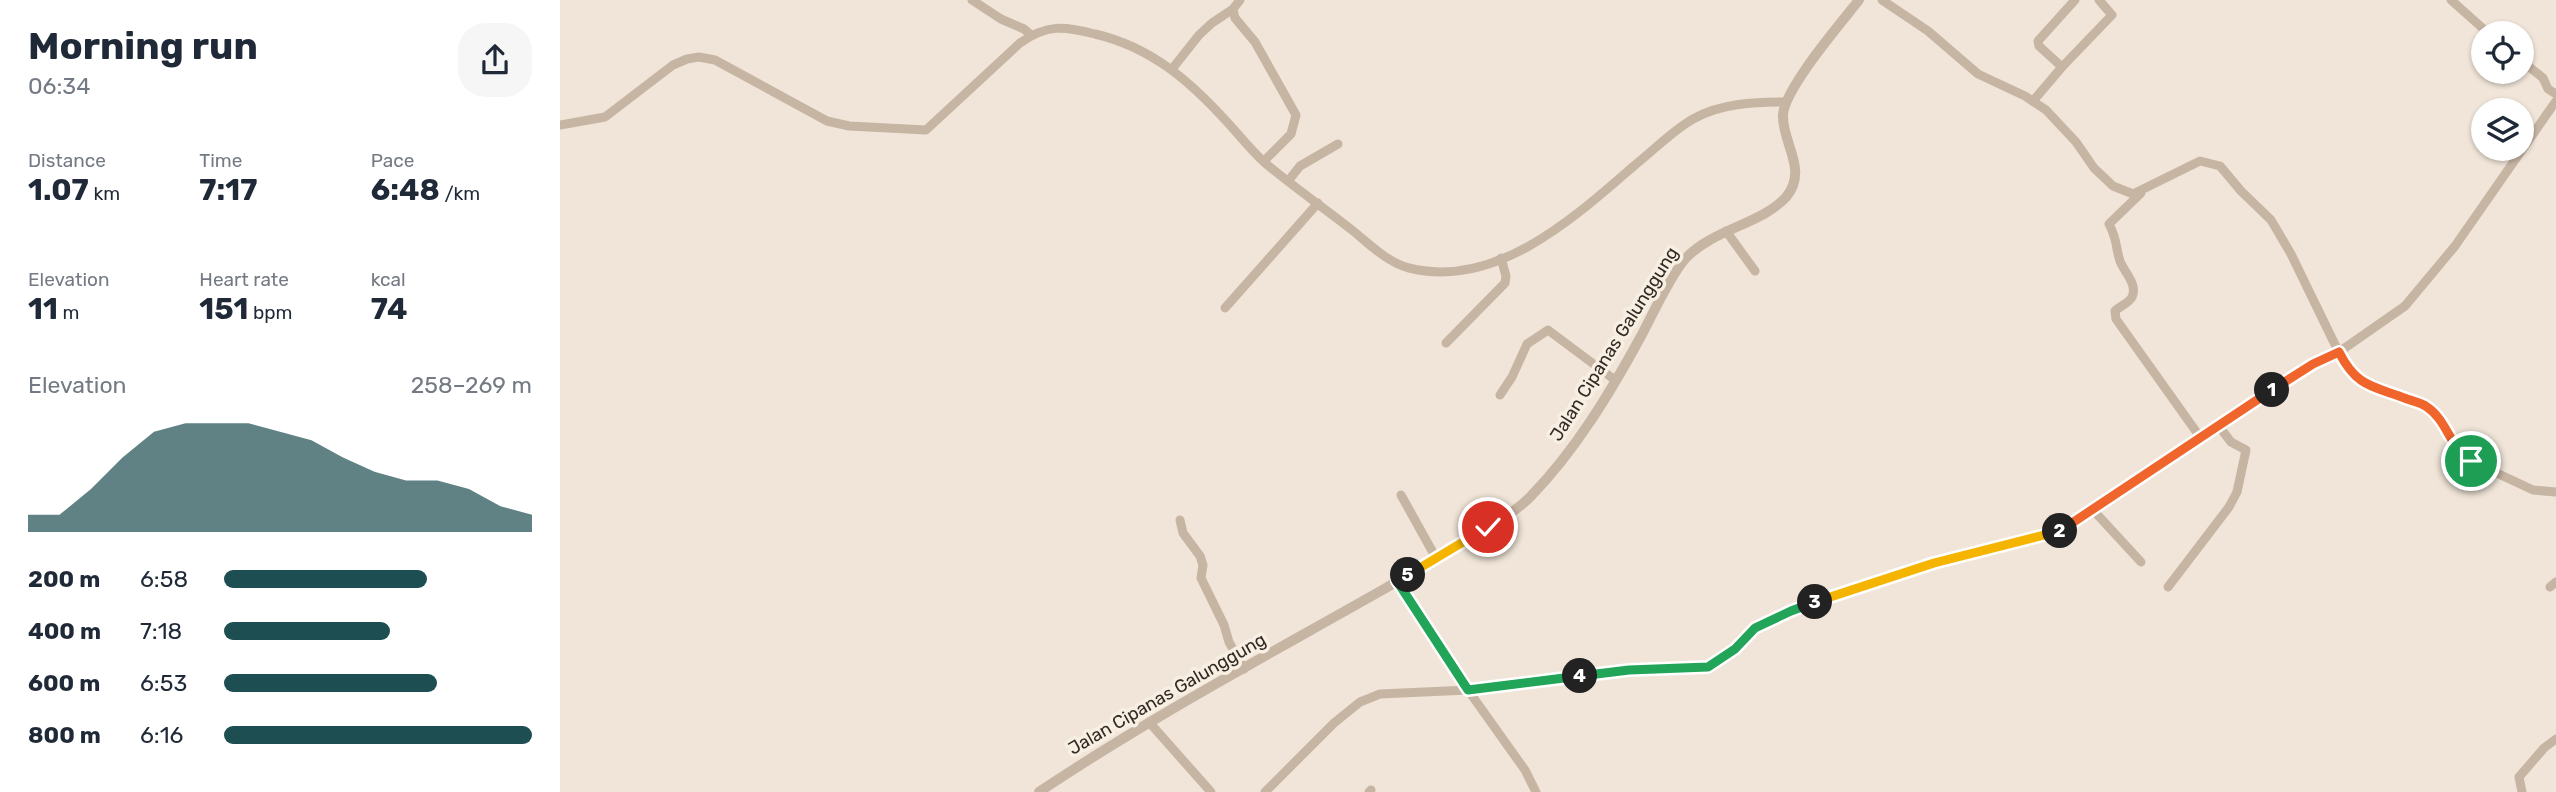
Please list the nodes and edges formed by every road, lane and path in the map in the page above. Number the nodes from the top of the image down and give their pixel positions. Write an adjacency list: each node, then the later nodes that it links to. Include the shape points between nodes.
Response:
1 (972, 0): 10 (street)
2 (1240, 0): 8 (street)
3 (1859, 0): 15 (street)
4 (1882, 0): 16 (street, via 1928,31 1978,74)
5 (2075, 0): 11 (street, via 2038,41)
6 (2099, 0): 11 (street, via 2112,15)
7 (2451, 0): 9 (street)
8 (1233, 9): 12 (street, via 1199,35); 19 (street, via 1296,115 1291,134)
9 (2475, 21)
10 (1031, 35): 12 (street, via 1062,27 1100,35 1135,47); 17 (street, via 926,130 827,121 715,61 699,57 673,65 604,117)
11 (2062, 67): 16 (street)
12 (1172, 69): 19 (street)
13 (2534, 71): 14 (street)
14 (2554, 94): 28 (street, via 2455,246 2405,306)
15 (1786, 102): 23 (street, Jalan Cipanas Galunggung, via 1784,124 1796,166 1790,192); 24 (street, via 1737,104 1694,118 1583,210 1525,249)
16 (2033, 102): 21 (street, via 2046,110 2113,186 2133,194)
17 (560, 125)
18 (1338, 144): 20 (street, via 1300,166)
19 (1264, 161): 20 (street)
20 (1289, 180): 22 (street)
21 (2149, 187): 28 (street, via 2200,161 2220,166 2271,220); 32 (street, via 2110,222 2133,293 2115,316)
22 (1318, 203): 24 (street, via 1406,268 1434,272 1474,269); 26 (street)
23 (1726, 231): 25 (street); 29 (street, Jalan Cipanas Galunggung, via 1684,260)
24 (1501, 258): 27 (street, via 1505,283)
25 (1755, 271)
26 (1225, 308)
27 (1446, 343)
28 (2339, 352): 31 (street); 33 (street, via 2365,384 2427,406 2466,457 2533,490)
29 (1611, 377): 30 (street, via 1548,330 1527,344); 37 (street, Jalan Cipanas Galunggung, via 1561,462 1528,499)
30 (1500, 395)
31 (2218, 425): 32 (street); 40 (street, via 2231,442 2246,450 2237,492)
32 (2200, 437): 35 (street)
33 (2556, 492)
34 (1401, 495): 37 (street)
35 (2093, 510): 38 (street); 42 (street, via 2063,531 1934,563 1791,611 1755,628 1708,667 1629,670)
36 (1180, 520): 41 (street, via 1183,533 1200,556 1201,578)
37 (1436, 558): 39 (street, Jalan Cipanas Galunggung)
38 (2141, 562)
39 (1397, 581): 41 (street, Jalan Cipanas Galunggung); 42 (street)
40 (2168, 587)
41 (1244, 669): 43 (street, Jalan Cipanas Galunggung)
42 (1468, 690): 47 (street, via 1380,694 1360,702); 48 (street)
43 (1149, 723): 45 (street, Jalan Cipanas Galunggung); 46 (street)
44 (2556, 739): 49 (street, via 2519,777)
45 (1039, 792)
46 (1210, 792)
47 (1265, 792)
48 (1536, 792)
49 (2522, 792)

